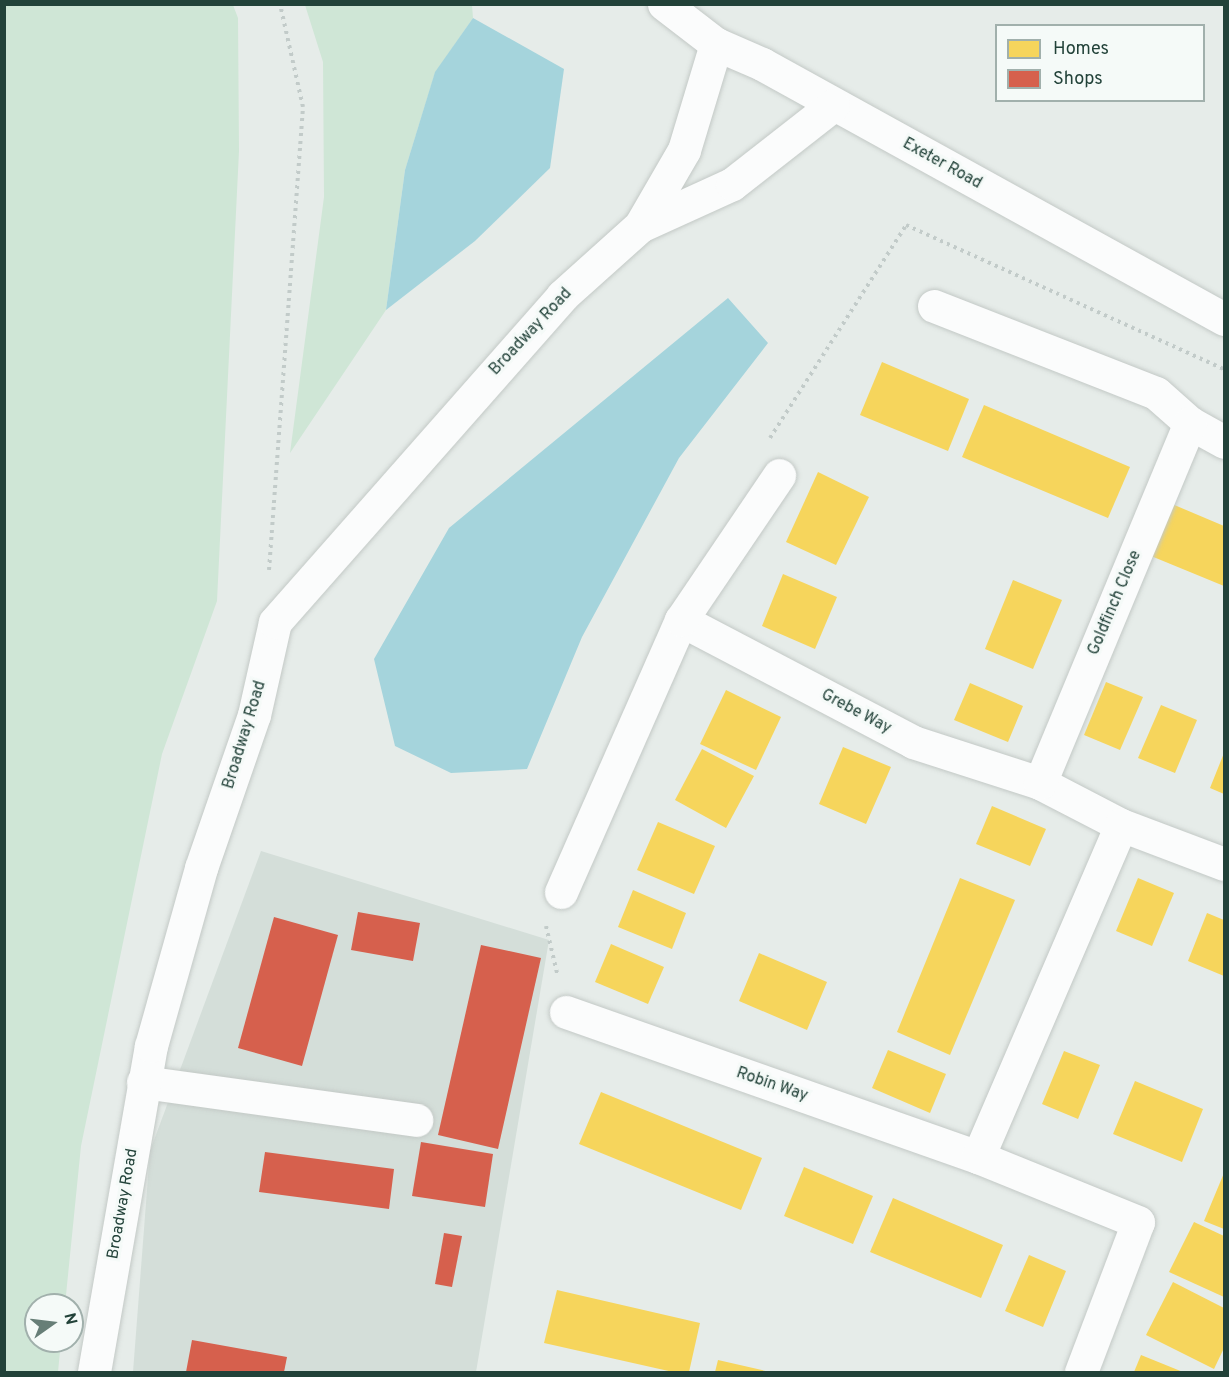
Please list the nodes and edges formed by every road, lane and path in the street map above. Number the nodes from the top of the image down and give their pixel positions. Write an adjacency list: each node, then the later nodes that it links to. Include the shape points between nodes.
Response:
1 (280, 4): 14 (path, via 303,107 268,560)
2 (664, 4): 3 (street, Exeter Road)
3 (716, 44): 4 (street, Exeter Road, via 762,64); 6 (street, Broadway Road, via 684,150)
4 (833, 105): 6 (street, Broadway Road, via 732,184); 8 (street, Exeter Road)
5 (906, 225): 9 (path)
6 (640, 226): 14 (street, Broadway Road, via 562,296)
7 (934, 306): 10 (street, via 1156,393)
8 (1224, 319)
9 (1224, 369)
10 (1190, 423): 11 (street); 15 (street, Goldfinch Close)
11 (1224, 442)
12 (779, 475): 13 (street)
13 (681, 620): 15 (street, Grebe Way, via 913,742); 18 (street)
14 (275, 622): 20 (street, Broadway Road, via 254,715 201,868)
15 (1040, 783): 16 (street)
16 (1122, 825): 17 (street); 22 (street)
17 (1224, 864)
18 (561, 892)
19 (566, 1012): 22 (street, Robin Way)
20 (143, 1082): 21 (street); 23 (street, Broadway Road)
21 (416, 1120)
22 (978, 1157): 24 (street, Robin Way, via 1138,1222)
23 (94, 1372)
24 (1081, 1372)

